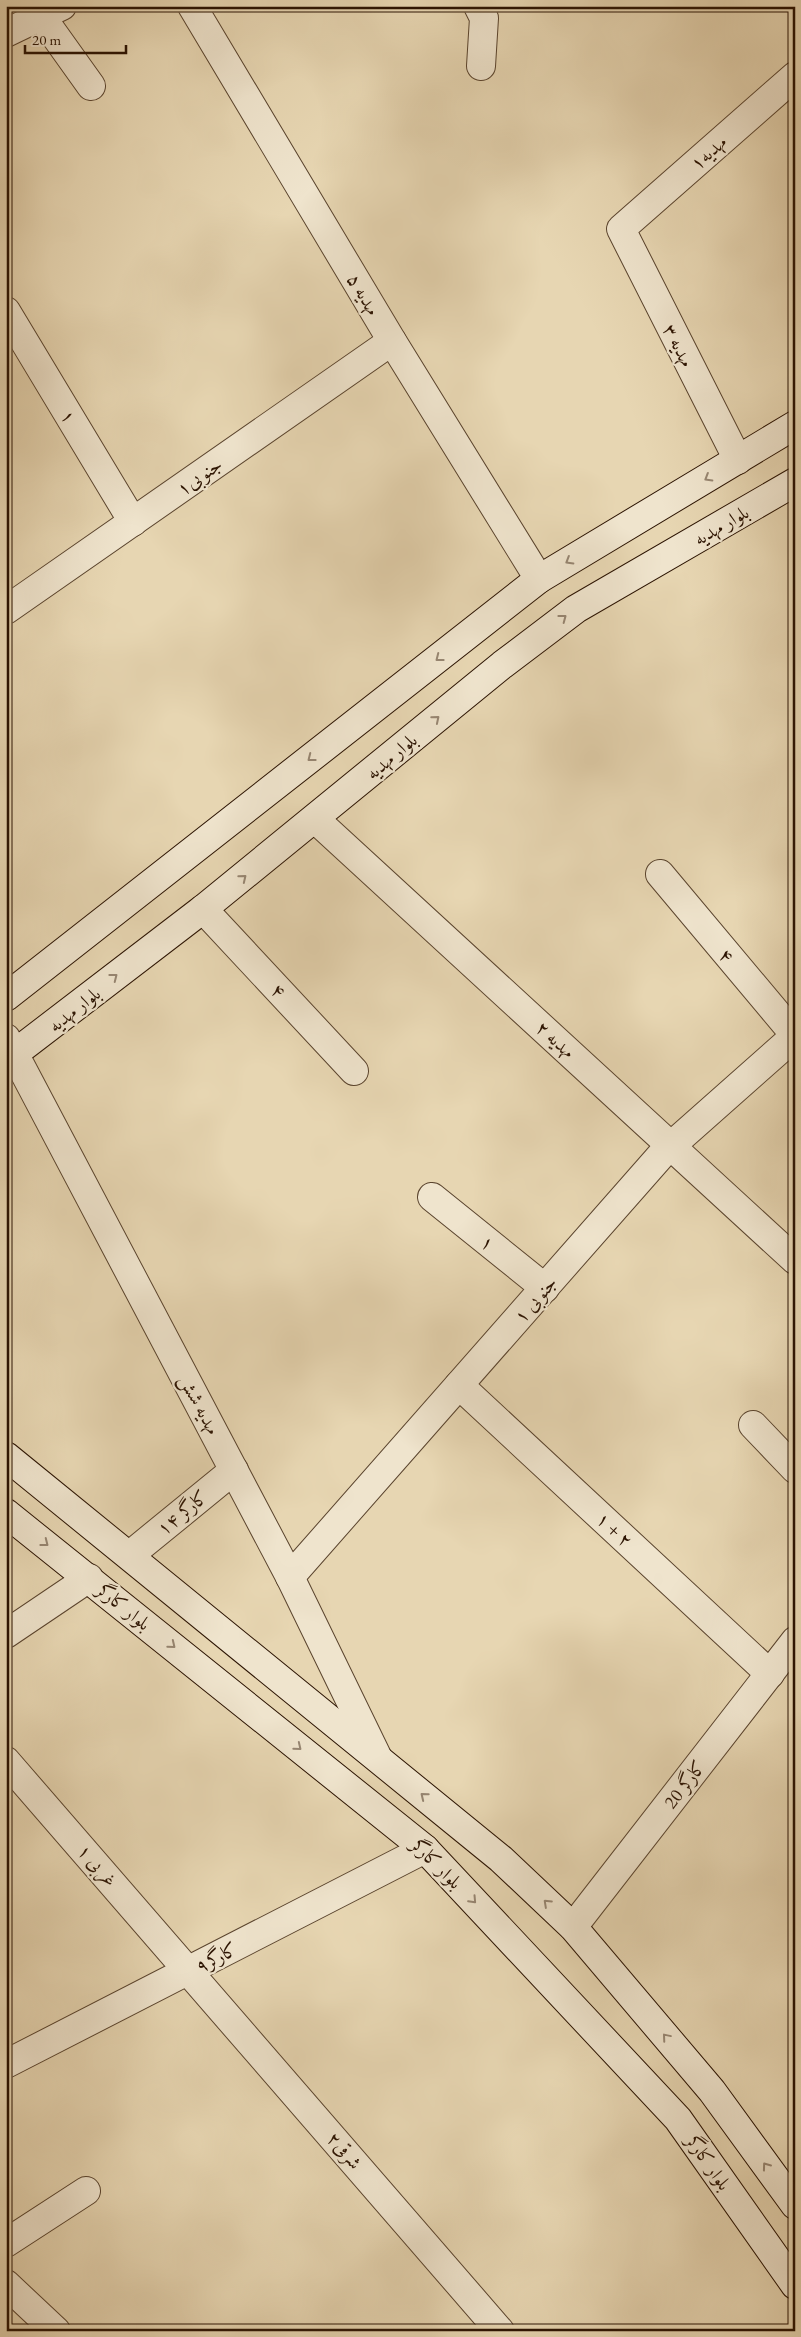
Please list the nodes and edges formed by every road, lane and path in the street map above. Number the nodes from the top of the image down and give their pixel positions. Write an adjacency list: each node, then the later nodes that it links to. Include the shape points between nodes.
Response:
1 (192, 6): 10 (street, مهدیه ۵)
2 (478, 6): 5 (street, via 484,18)
3 (52, 11): 4 (street); 7 (street)
4 (6, 33)
5 (481, 66)
6 (795, 76): 8 (street, مهدیه۱)
7 (91, 86)
8 (621, 229): 12 (street, مهدیه ۳)
9 (6, 311): 14 (street, ۱)
10 (392, 341): 14 (street, جنوبی۱); 15 (street, مهدیه ۵)
11 (795, 425): 12 (street)
12 (738, 460): 15 (street, one-way to 15)
13 (795, 482): 17 (street, بلوار مهدیه, one-way to 13, via 502,665 576,609)
14 (133, 522): 16 (street, جنوبی۱)
15 (539, 579): 20 (street, one-way to 20)
16 (6, 610)
17 (315, 819): 19 (street, بلوار مهدیه, one-way to 17); 24 (street, مهدیه ۲)
18 (660, 874): 21 (street, ۴)
19 (204, 909): 22 (street, بلوار مهدیه, one-way to 19); 23 (street, ۴)
20 (6, 997)
21 (795, 1036): 24 (street, ۱ جنوبی)
22 (9, 1051): 32 (street, مهدیه شش)
23 (354, 1071)
24 (672, 1145): 26 (street, مهدیه ۲); 27 (street, ۱ جنوبی)
25 (432, 1197): 27 (street, ۱)
26 (795, 1260)
27 (544, 1288): 28 (street, ۱ جنوبی)
28 (459, 1385): 35 (street, ۱ جنوبی); 39 (street, ۱ + ۲)
29 (753, 1425): 31 (street)
30 (6, 1456): 34 (street)
31 (795, 1469)
32 (234, 1470): 34 (street, کارگر ۱۴); 35 (street, مهدیه شش)
33 (6, 1513): 36 (street, بلوار کارگر, one-way to 36)
34 (130, 1555): 40 (street)
35 (290, 1577): 40 (street, مهدیه شش)
36 (88, 1578): 37 (street); 42 (street, بلوار کارگر, one-way to 42)
37 (6, 1634)
38 (795, 1641): 39 (street, کارگر 20)
39 (770, 1674): 43 (street, کارگر 20)
40 (378, 1758): 43 (street, one-way to 40, via 501,1859)
41 (6, 1761): 44 (street, ۱ غربی)
42 (425, 1849): 44 (street, کارگر۹); 50 (street, بلوار کارگر, one-way to 50, via 678,2118)
43 (573, 1927): 47 (street, one-way to 43, via 712,2091)
44 (190, 1970): 45 (street, کارگر۹); 52 (street, شرقی۲)
45 (6, 2064)
46 (86, 2191): 48 (street)
47 (795, 2205)
48 (6, 2243)
49 (6, 2284): 51 (street)
50 (795, 2285)
51 (56, 2331)
52 (500, 2331)

